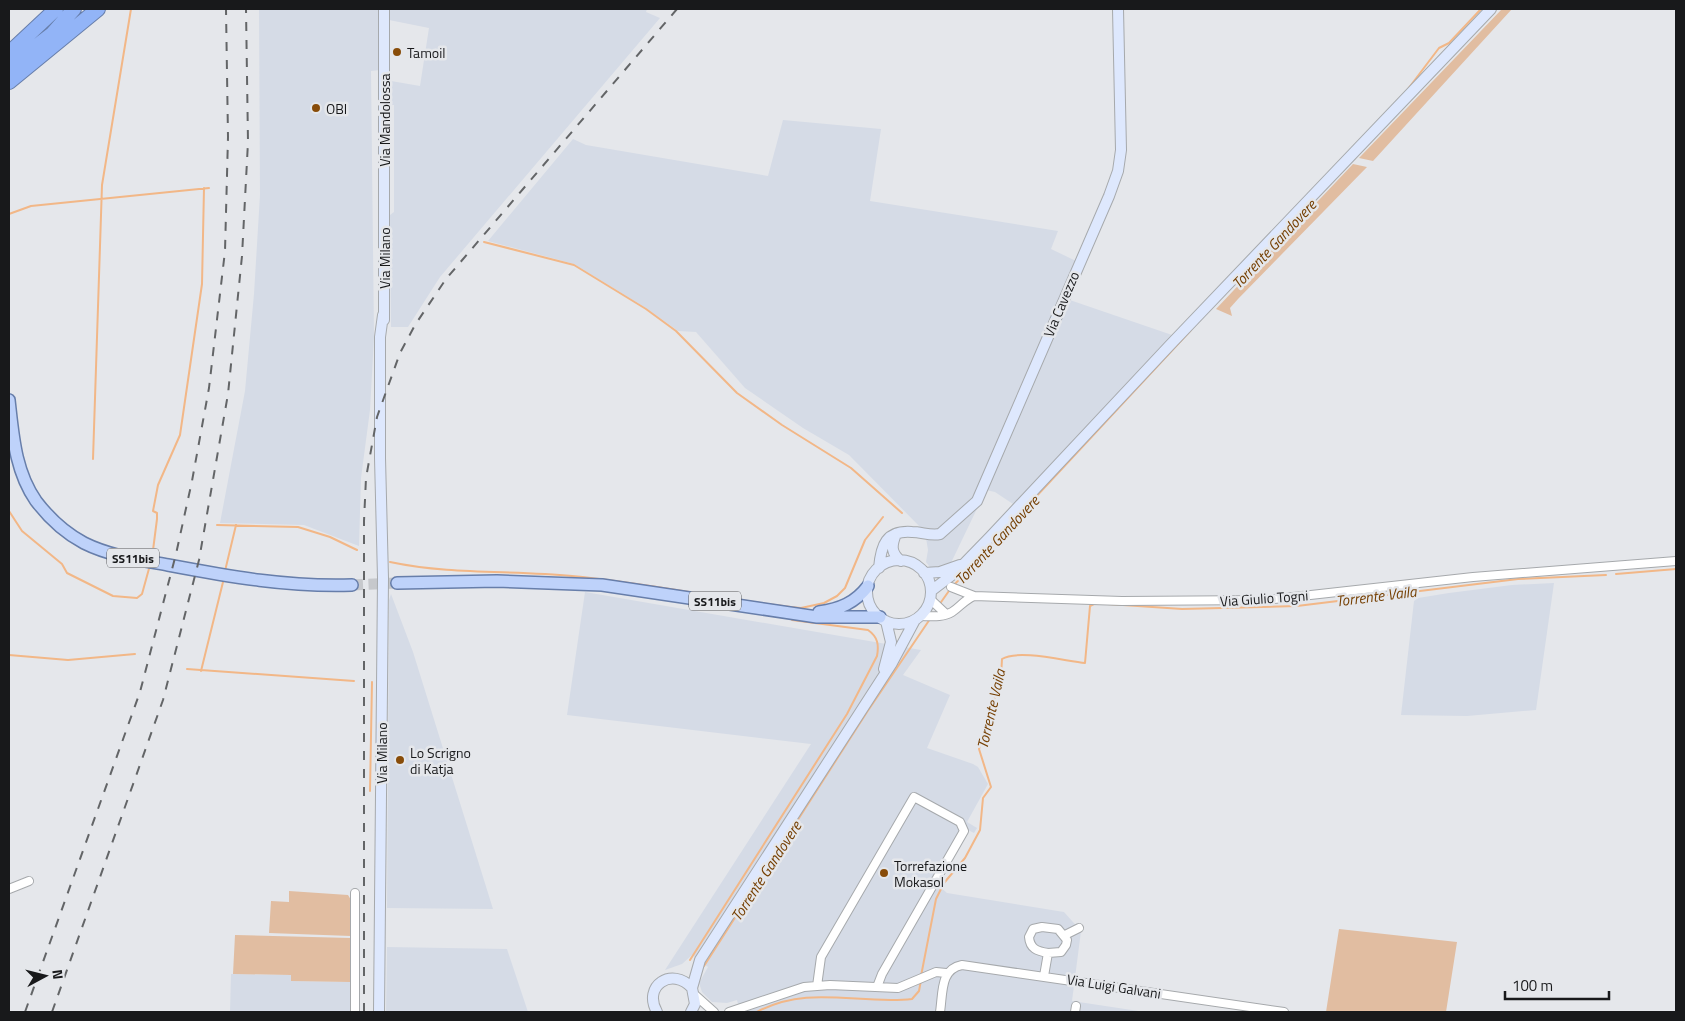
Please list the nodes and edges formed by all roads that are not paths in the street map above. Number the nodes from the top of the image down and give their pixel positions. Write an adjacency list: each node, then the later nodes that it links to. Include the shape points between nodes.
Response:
1 (56, 9): 7 (highway)
2 (74, 9): 8 (highway, via 57,29)
3 (98, 9): 9 (highway)
4 (384, 9): 10 (main road, Via Mandolossa)
5 (1118, 9): 12 (main road, Via Cavezzo, via 1121,150 1115,183 977,501 940,534)
6 (1491, 9): 13 (main road)
7 (9, 53)
8 (9, 68)
9 (9, 82)
10 (384, 201): 44 (main road, Via Milano, via 383,315 386,336)
11 (9, 400): 19 (main road, SS11bis, via 16,454 27,485 51,518 83,542 114,554 251,581 300,586)
12 (896, 534): 14 (main road, via 892,549); 16 (main road, via 882,544)
13 (967, 560): 17 (main road, via 940,572); 23 (main road)
14 (901, 561): 16 (main road, via 892,561); 17 (main road, via 913,564)
15 (1676, 561): 22 (street, Via Giulio Togni, via 1473,577 1265,600)
16 (879, 568): 20 (main road)
17 (924, 573): 23 (main road)
18 (397, 583): 24 (main road, SS11bis, via 496,581 602,585)
19 (352, 585)
20 (868, 586): 24 (main road, SS11bis, via 859,598 849,604 826,611); 27 (main road, via 869,602)
21 (955, 588): 22 (street, Via Giulio Togni)
22 (974, 596): 25 (street)
23 (931, 598): 25 (street); 26 (main road)
24 (800, 613): 27 (main road, SS11bis, via 817,617)
25 (946, 614): 26 (street)
26 (920, 617): 27 (main road, via 902,624); 28 (main road)
27 (883, 619): 28 (main road, via 891,642)
28 (880, 682): 35 (main road)
29 (28, 881): 30 (street)
30 (9, 889)
31 (355, 893): 43 (street)
32 (1080, 928): 33 (street)
33 (1065, 935): 34 (street, via 1064,949 1055,954); 34 (street, via 1051,928 1033,929 1029,937 1032,947)
34 (1048, 953): 37 (street)
35 (700, 960): 38 (main road); 41 (main road)
36 (946, 973): 37 (street, Via Luigi Galvani, via 951,967 962,965); 40 (street, Via Luigi Galvani, via 936,972 906,985); 48 (street)
37 (1044, 976): 49 (street, Via Luigi Galvani)
38 (672, 978): 41 (main road, via 680,978); 42 (main road, via 658,984 652,999)
39 (817, 986): 40 (street, Via Luigi Galvani); 40 (street, via 821,957 914,797 960,822 964,831); 47 (street, Via Luigi Galvani, via 781,994)
40 (877, 987)
41 (694, 992): 45 (main road, via 695,1004); 46 (street)
42 (654, 1010)
43 (355, 1012)
44 (378, 1012)
45 (691, 1012)
46 (714, 1012)
47 (729, 1012)
48 (940, 1012)
49 (1284, 1012)

